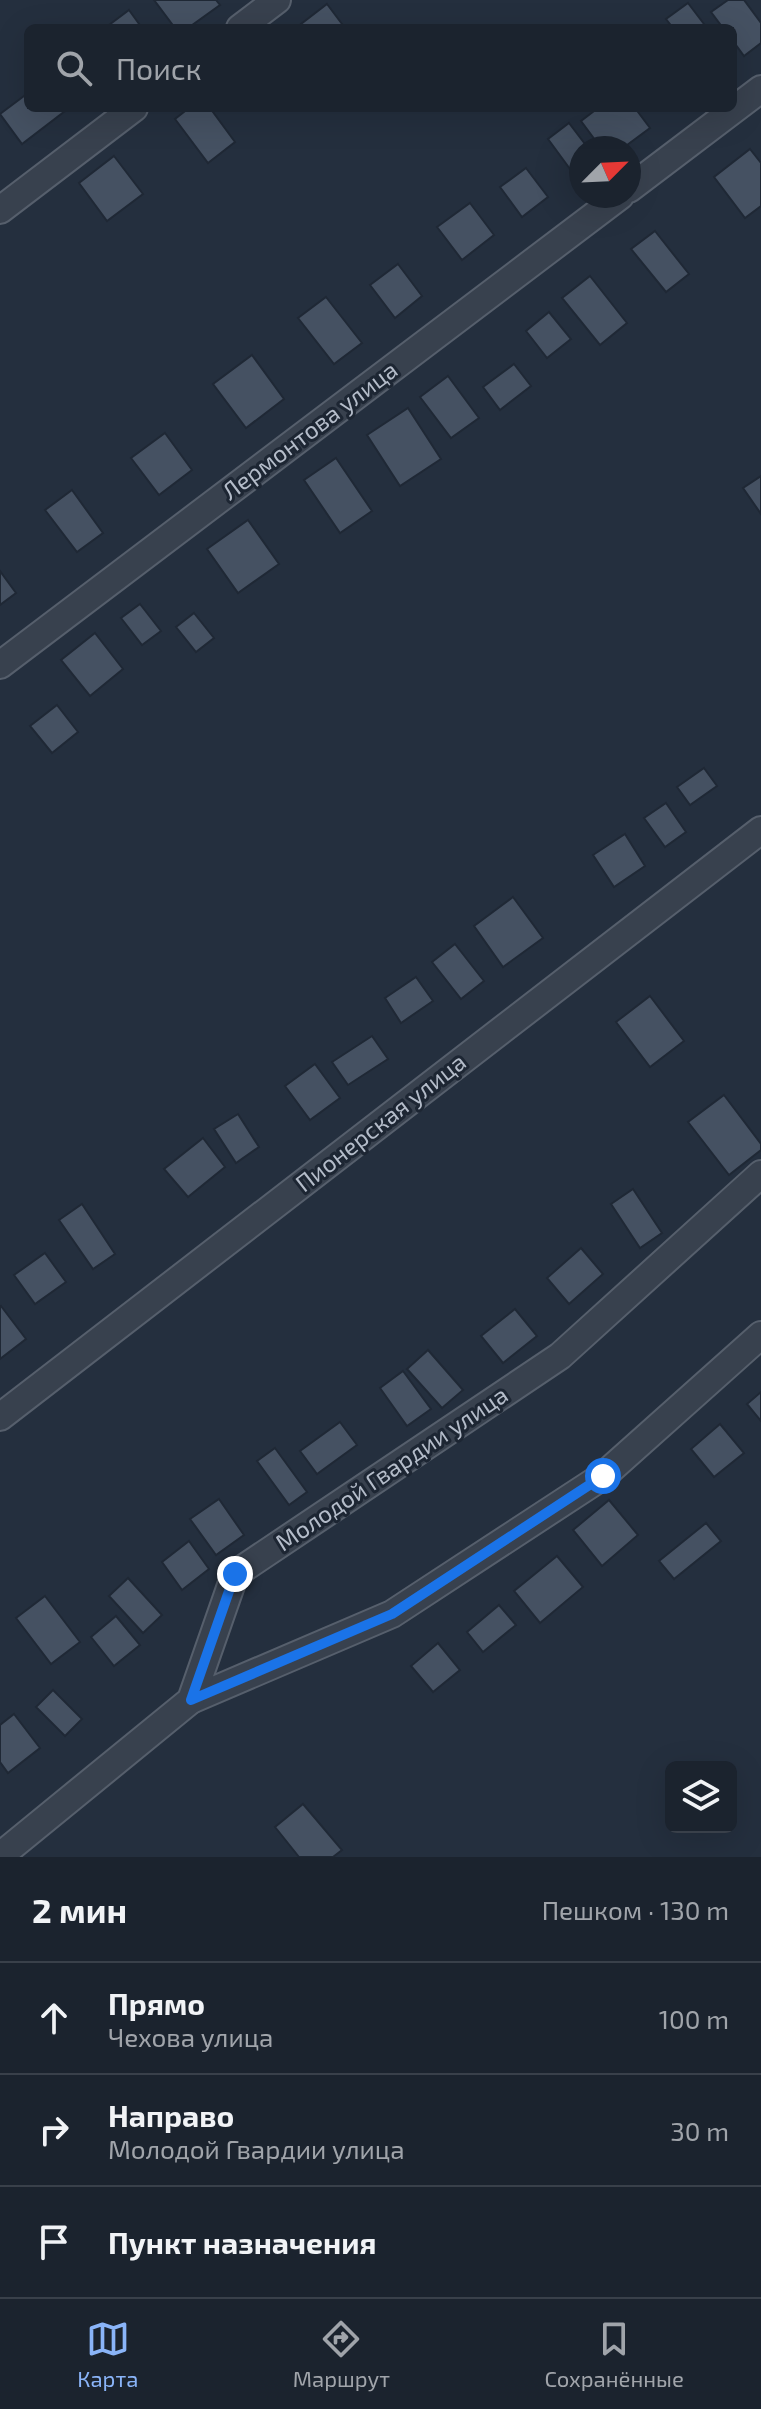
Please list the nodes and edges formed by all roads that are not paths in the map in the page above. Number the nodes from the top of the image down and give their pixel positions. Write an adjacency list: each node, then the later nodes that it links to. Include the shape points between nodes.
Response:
1 (277, 0): 2 (street)
2 (245, 24)
3 (761, 89): 4 (street)
4 (737, 107)
5 (129, 112): 9 (street)
6 (731, 112): 7 (street)
7 (641, 180)
8 (604, 208): 10 (street, Лермонтова улица)
9 (0, 210)
10 (0, 665)
11 (761, 830): 14 (street, Пионерская улица)
12 (761, 1174): 15 (street, Молодой Гвардии улица, via 560,1356 235,1574)
13 (761, 1335): 15 (street, via 603,1476 392,1614)
14 (0, 1417)
15 (191, 1700): 16 (street)
16 (0, 1856)

